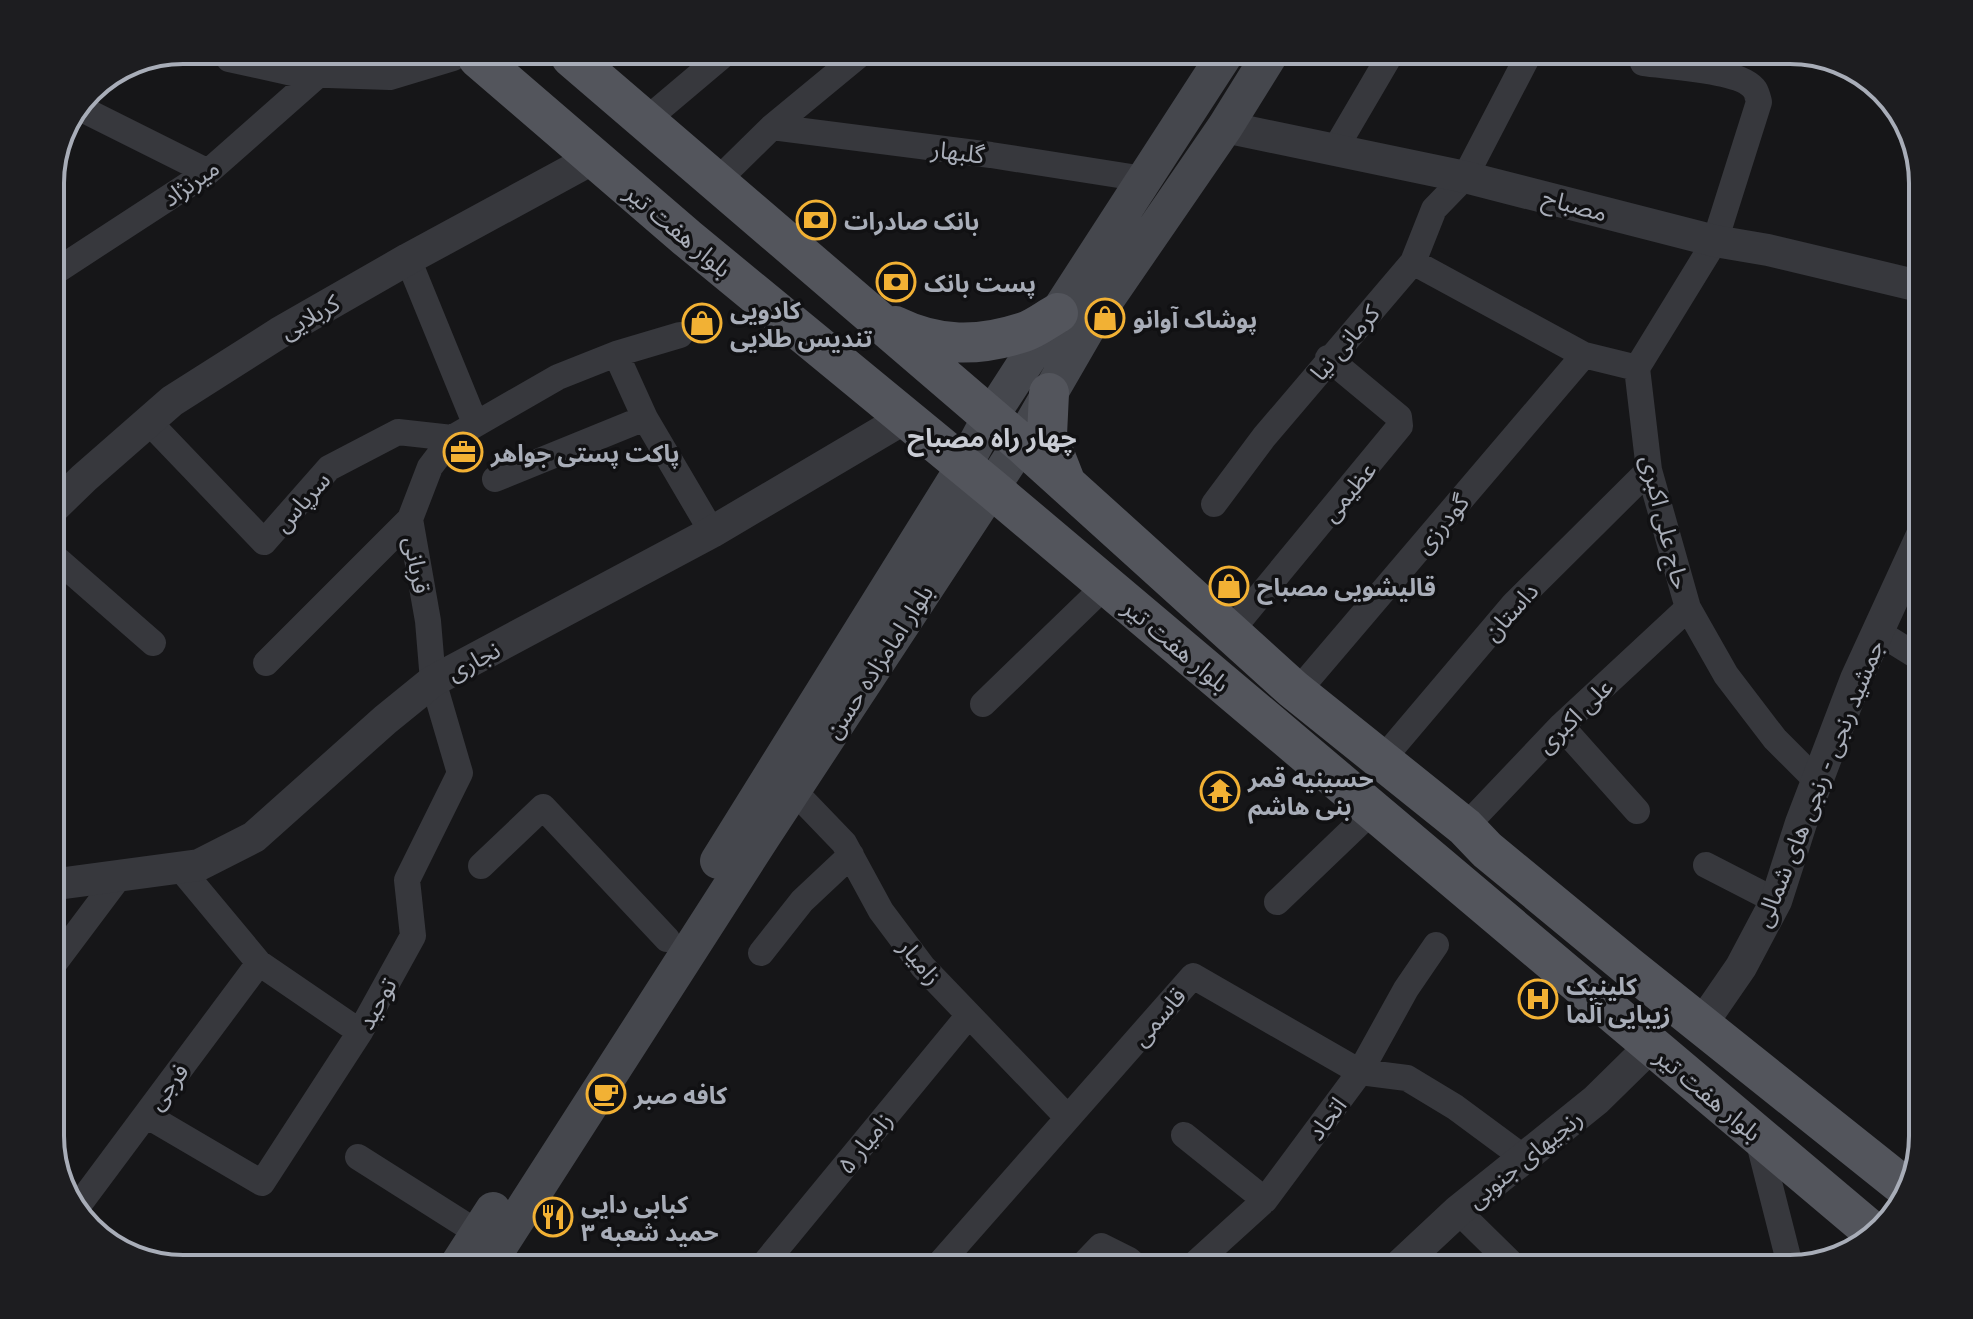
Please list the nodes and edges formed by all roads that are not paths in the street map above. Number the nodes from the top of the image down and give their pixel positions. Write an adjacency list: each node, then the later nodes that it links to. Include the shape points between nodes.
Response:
1 (252, 64): 12 (street)
2 (433, 64): 12 (street, via 390,77)
3 (485, 64): 18 (main road, بلوار هفت تیر)
4 (579, 64): 14 (main road, بلوار هفت تیر)
5 (713, 64): 14 (street)
6 (848, 64): 15 (street)
7 (1219, 64): 21 (main road, بلوار امامزاده حسن)
8 (1264, 64): 16 (main road, بلوار امامزاده حسن)
9 (1385, 64): 17 (street)
10 (1524, 64): 20 (street, کرمانی نیا)
11 (1732, 64): 23 (street, via 1756,90 1759,102)
12 (319, 74): 19 (street, میرنژاد)
13 (88, 112): 19 (street)
14 (645, 121): 22 (main road, بلوار هفت تیر)
15 (772, 127): 21 (street, گلبهار); 22 (street)
16 (1225, 127): 17 (street, مصباح); 35 (main road, بلوار امامزاده حسن, via 1091,322)
17 (1334, 151): 20 (street, مصباح)
18 (594, 158): 24 (street, کربلایی); 37 (main road, بلوار هفت تیر)
19 (208, 172): 26 (street, میرنژاد)
20 (1465, 177): 23 (street, مصباح); 25 (street, کرمانی نیا, via 1434,209)
21 (1144, 179): 28 (main road, بلوار امامزاده حسن)
22 (716, 182): 29 (main road, بلوار هفت تیر)
23 (1715, 241): 27 (street, مصباح); 34 (street)
24 (408, 259): 39 (street, کربلایی, via 279,333); 40 (street)
25 (1413, 262): 32 (street); 33 (street, کرمانی نیا)
26 (64, 266)
27 (1909, 284)
28 (1058, 313): 29 (main road, via 1026,332 966,343 937,342); 38 (main road, بلوار امامزاده حسن)
29 (869, 314): 38 (main road, بلوار هفت تیر)
30 (680, 335): 31 (street, قربانی)
31 (616, 354): 36 (street); 40 (street, قربانی, via 558,377)
32 (1584, 355): 34 (street); 61 (street, گودرزی)
33 (1328, 358): 48 (street, کرمانی نیا); 55 (street, عظیمی, via 1399,417 1400,426)
34 (1637, 368): 43 (street, حاج علی اکبری)
35 (1049, 393): 42 (main road, بلوار امامزاده حسن); 46 (main road, via 1047,435)
36 (645, 418): 45 (street); 50 (street)
37 (905, 418): 44 (main road, بلوار هفت تیر); 50 (street, نجاری)
38 (989, 419): 42 (main road, بلوار هفت تیر); 44 (main road, بلوار امامزاده حسن)
39 (148, 421): 41 (street, سرپاس, via 264,542 329,468 398,432); 47 (street, کربلایی)
40 (475, 423): 41 (street, قربانی)
41 (452, 438): 49 (street, قربانی, via 430,467)
42 (1021, 443): 44 (main road, بلوار امامزاده حسن); 46 (main road, بلوار هفت تیر)
43 (1649, 470): 54 (street, حاج علی اکبری); 64 (street, داستان, via 1514,604)
44 (977, 477): 53 (main road, بلوار هفت تیر); 66 (main road, بلوار امامزاده حسن); 80 (main road, بلوار امامزاده حسن)
45 (495, 479)
46 (1067, 485): 55 (main road, بلوار هفت تیر)
47 (64, 497)
48 (1214, 504)
49 (410, 519): 59 (street); 60 (street, قربانی)
50 (712, 532): 60 (street, نجاری)
51 (64, 565): 57 (street)
52 (1909, 570): 56 (street, جمشید رنجی - رنجی های شمالی)
53 (1106, 585): 62 (street); 67 (main road, بلوار هفت تیر)
54 (1688, 608): 63 (street, علی اکبری); 65 (street, حاج علی اکبری, via 1726,675 1775,739)
55 (1230, 632): 61 (main road, بلوار هفت تیر)
56 (1878, 632): 58 (street); 65 (street, جمشید رنجی - رنجی های شمالی)
57 (153, 643)
58 (1909, 651)
59 (266, 663)
60 (433, 681): 73 (street, نجاری, via 254,837 199,865); 88 (street, توحید, via 460,773 407,880 413,936)
61 (1297, 692): 64 (main road, بلوار هفت تیر)
62 (983, 704)
63 (1561, 726): 68 (street); 69 (street, علی اکبری)
64 (1381, 761): 69 (main road, بلوار هفت تیر)
65 (1817, 781): 77 (street, جمشید رنجی - رنجی های شمالی)
66 (793, 790): 70 (street, زامیار); 89 (main road, بلوار امامزاده حسن)
67 (1372, 811): 76 (main road, بلوار هفت تیر); 78 (street)
68 (1637, 811)
69 (1476, 838): 76 (main road, via 1495,870 1493,881); 79 (main road, بلوار هفت تیر)
70 (851, 855): 84 (street, via 802,901); 86 (street, زامیار, via 881,911 923,967)
71 (1706, 865): 77 (street)
72 (481, 866): 80 (street, via 543,807)
73 (180, 868): 74 (street, نجاری); 85 (street)
74 (119, 877): 75 (street, نجاری); 83 (street)
75 (64, 883)
76 (1457, 883): 82 (main road, بلوار هفت تیر)
77 (1776, 901): 87 (street, جمشید رنجی - رنجی های شمالی, via 1741,967)
78 (1277, 902)
79 (1564, 913): 82 (main road, via 1532,913 1528,926); 87 (main road, بلوار هفت تیر)
80 (667, 939): 89 (main road, بلوار امامزاده حسن)
81 (1436, 945): 91 (street, اتحاد)
82 (1533, 947): 90 (main road, بلوار هفت تیر)
83 (64, 950)
84 (761, 953)
85 (259, 963): 88 (street); 92 (street, فرجی)
86 (969, 1015): 93 (street, زامیار); 106 (street, زامیار ۵)
87 (1701, 1025): 98 (main road, بلوار هفت تیر)
88 (360, 1032): 92 (street, توحید, via 262,1183)
89 (620, 1035): 103 (main road, بلوار امامزاده حسن); 105 (main road, بلوار امامزاده حسن)
90 (1651, 1046): 95 (main road, بلوار هفت تیر); 97 (street, رنجیهای جنوبی, via 1596,1100)
91 (1360, 1072): 93 (street, قاسمی, via 1193,976); 97 (street, قاسمی, via 1407,1078); 100 (street, اتحاد)
92 (146, 1115): 99 (street, فرجی)
93 (1068, 1118): 107 (street, قاسمی)
94 (1184, 1135): 100 (street)
95 (1757, 1135): 102 (main road, بلوار هفت تیر); 113 (street)
96 (358, 1157): 103 (street)
97 (1524, 1158): 101 (street, رنجیهای جنوبی)
98 (1899, 1183)
99 (83, 1199)
100 (1265, 1200): 110 (street, اتحاد)
101 (1458, 1211): 111 (street, رنجیهای جنوبی); 112 (street)
102 (1866, 1226)
103 (478, 1233): 104 (main road, بلوار امامزاده حسن)
104 (464, 1255)
105 (493, 1255)
106 (772, 1255)
107 (947, 1255)
108 (1092, 1255): 109 (street, via 1101,1246)
109 (1119, 1255)
110 (1204, 1255)
111 (1411, 1255)
112 (1503, 1255)
113 (1787, 1255)

